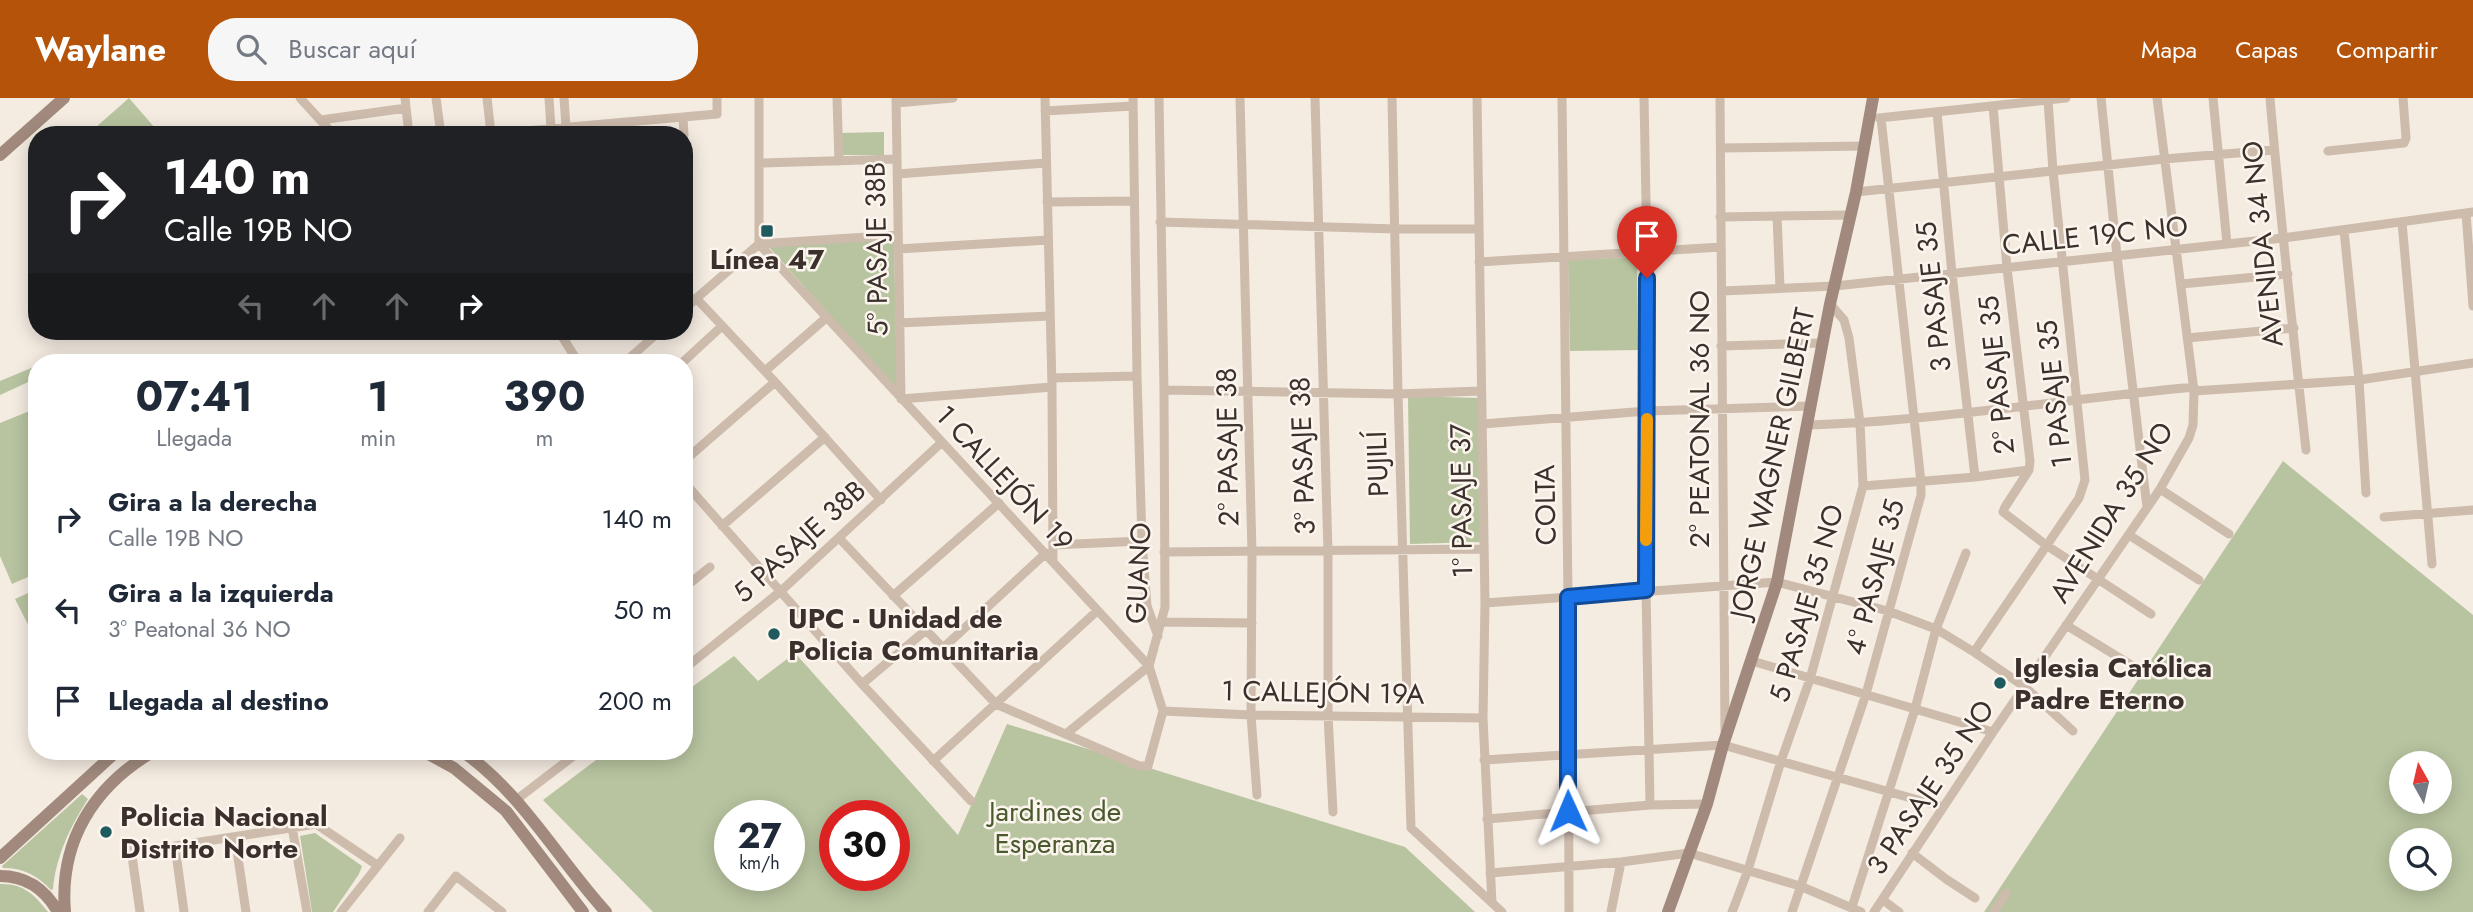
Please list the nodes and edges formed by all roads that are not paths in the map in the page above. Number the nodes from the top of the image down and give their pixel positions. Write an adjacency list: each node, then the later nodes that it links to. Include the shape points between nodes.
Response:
1 (64, 98): 38 (street)
2 (300, 98): 36 (street)
3 (436, 98): 41 (street)
4 (487, 98): 42 (street)
5 (549, 98): 43 (street)
6 (564, 98): 44 (street)
7 (718, 98): 34 (street, via 717,114)
8 (759, 98): 58 (street)
9 (837, 98): 57 (street)
10 (953, 98): 28 (street)
11 (1045, 98): 32 (street)
12 (1159, 98): 73 (street, GUANO)
13 (1240, 98): 75 (street, 2° PASAJE 38)
14 (1315, 98): 76 (street, 3° PASAJE 38)
15 (1392, 98): 77 (street, PUJILÍ)
16 (1477, 98): 78 (street, 1° PASAJE 37)
17 (1562, 98): 90 (street, COLTA)
18 (1644, 98): 88 (street)
19 (1720, 98): 50 (street, 2° PEATONAL 36 NO)
20 (1873, 98): 35 (street, JORGE WAGNER GILBERT)
21 (2066, 98): 27 (street)
22 (2101, 98): 60 (street)
23 (2157, 98): 56 (street, AVENIDA 35 NO)
24 (2213, 98): 54 (street)
25 (2270, 98): 51 (street, AVENIDA 34 NO)
26 (2403, 98): 52 (street, via 2404,143)
27 (2048, 100): 31 (street); 61 (street, 1 PASAJE 35)
28 (896, 101): 55 (street, 5° PASAJE 38B)
29 (1133, 102): 32 (street); 67 (street, GUANO)
30 (406, 103): 36 (street); 40 (street)
31 (1993, 106): 33 (street); 63 (street, 2° PASAJE 35)
32 (1045, 111): 59 (street)
33 (1937, 112): 35 (street); 64 (street, 3 PASAJE 35)
34 (683, 117): 37 (street); 47 (street)
35 (1876, 118): 49 (street, JORGE WAGNER GILBERT); 65 (street, 4° PASAJE 35)
36 (321, 120): 39 (street)
37 (630, 122): 45 (street); 46 (street)
38 (32, 126)
39 (326, 126)
40 (409, 126)
41 (440, 126)
42 (490, 126)
43 (551, 126)
44 (571, 126)
45 (597, 126)
46 (630, 126)
47 (684, 126)
48 (28, 130): 53 (street)
49 (1865, 146): 50 (street); 66 (street, JORGE WAGNER GILBERT)
50 (1721, 148): 72 (street, 2° PEATONAL 36 NO)
51 (2274, 150): 54 (street); 81 (street, AVENIDA 34 NO)
52 (2328, 151)
53 (0, 155)
54 (2220, 155): 56 (street); 84 (street)
55 (897, 159): 57 (street); 62 (street, 5° PASAJE 38B)
56 (2164, 159): 60 (street); 87 (street, AVENIDA 35 NO)
57 (839, 161): 58 (street)
58 (759, 163): 83 (street)
59 (1046, 163): 62 (street); 68 (street)
60 (2109, 165): 61 (street); 89 (street)
61 (2053, 171): 63 (street); 92 (street, 1 PASAJE 35)
62 (897, 174): 80 (street, 5° PASAJE 38B)
63 (1998, 178): 64 (street); 93 (street, 2° PASAJE 35)
64 (1944, 184): 65 (street); 94 (street, 3 PASAJE 35)
65 (1888, 189): 66 (street); 96 (street, 4° PASAJE 35)
66 (1856, 192): 70 (street, JORGE WAGNER GILBERT)
67 (1134, 201): 68 (street); 119 (street, GUANO)
68 (1047, 202): 82 (street)
69 (2470, 213): 74 (street, CALLE 19C NO); 104 (street)
70 (1851, 215): 71 (street); 98 (street, JORGE WAGNER GILBERT)
71 (1777, 216): 72 (street); 99 (street)
72 (1720, 217): 85 (street, 2° PEATONAL 36 NO)
73 (1160, 222): 75 (street); 125 (street, GUANO)
74 (2402, 222): 79 (street, CALLE 19C NO); 118 (street)
75 (1242, 225): 76 (street); 126 (street, 2° PASAJE 38)
76 (1320, 226): 77 (street); 128 (street, 3° PASAJE 38)
77 (1396, 229): 78 (street); 130 (street, PUJILÍ)
78 (1478, 229): 91 (street, 1° PASAJE 37)
79 (2344, 230): 81 (street, CALLE 19C NO); 120 (street)
80 (898, 235): 83 (street); 86 (street, 5° PASAJE 38B)
81 (2283, 237): 84 (street, CALLE 19C NO); 95 (street, AVENIDA 34 NO)
82 (1048, 240): 86 (street); 105 (street)
83 (759, 244): 101 (street); 106 (street, 1 CALLEJÓN 19)
84 (2227, 244): 87 (street, CALLE 19C NO)
85 (1721, 247): 88 (street); 100 (street, 2° PEATONAL 36 NO)
86 (898, 249): 107 (street, 5° PASAJE 38B)
87 (2175, 249): 89 (street, CALLE 19C NO); 97 (street, AVENIDA 35 NO)
88 (1647, 252): 90 (street); 136 (street)
89 (2117, 256): 92 (street, CALLE 19C NO); 129 (street)
90 (1564, 257): 91 (street); 138 (street, COLTA)
91 (1479, 262): 127 (street, 1° PASAJE 37)
92 (2063, 262): 93 (street, CALLE 19C NO); 132 (street, 1 PASAJE 35)
93 (2007, 268): 94 (street, CALLE 19C NO); 134 (street, 2° PASAJE 35)
94 (1952, 274): 96 (street, CALLE 19C NO); 137 (street, 3 PASAJE 35)
95 (2288, 274): 97 (street); 109 (street, AVENIDA 34 NO)
96 (1898, 279): 98 (street, CALLE 19C NO); 139 (street, 4° PASAJE 35)
97 (2181, 284): 110 (street, AVENIDA 35 NO)
98 (1835, 286): 99 (street, CALLE 19C NO); 103 (street, JORGE WAGNER GILBERT)
99 (1780, 288): 100 (street, CALLE 19C NO)
100 (1722, 291): 113 (street, 2° PEATONAL 36 NO)
101 (696, 298): 102 (street); 108 (street)
102 (693, 301)
103 (1830, 304): 112 (street, JORGE WAGNER GILBERT); 140 (street, 5 PASAJE 35 NO, via 1847,328)
104 (2473, 306)
105 (1050, 316): 107 (street); 122 (street)
106 (826, 318): 117 (street); 131 (street, 1 CALLEJÓN 19)
107 (900, 323): 131 (street, 5° PASAJE 38B)
108 (722, 326): 115 (street); 117 (street)
109 (2294, 328): 110 (street); 123 (street, AVENIDA 34 NO)
110 (2187, 338): 124 (street, AVENIDA 35 NO)
111 (650, 340): 114 (street)
112 (1823, 344): 113 (street); 133 (street, JORGE WAGNER GILBERT)
113 (1721, 346): 135 (street, 2° PEATONAL 36 NO)
114 (634, 354)
115 (692, 354)
116 (2473, 363): 118 (street)
117 (765, 371): 121 (street)
118 (2417, 372): 120 (street); 158 (street)
119 (1137, 376): 122 (street); 164 (street, GUANO)
120 (2359, 380): 123 (street); 153 (street)
121 (775, 382): 143 (street); 146 (street)
122 (1052, 382): 131 (street); 165 (street)
123 (2299, 384): 124 (street); 145 (street, AVENIDA 34 NO)
124 (2194, 389): 129 (street); 151 (street, AVENIDA 35 NO, via 2189,438)
125 (1164, 390): 126 (street); 169 (street, GUANO)
126 (1249, 390): 128 (street); 170 (street, 2° PASAJE 38)
127 (1482, 391): 130 (street); 141 (street, 1° PASAJE 37)
128 (1322, 392): 130 (street); 171 (street, 3° PASAJE 38)
129 (2133, 393): 132 (street); 156 (street)
130 (1398, 394): 167 (street, PUJILÍ)
131 (901, 399): 144 (street, 1 CALLEJÓN 19)
132 (2078, 400): 134 (street); 166 (street, 1 PASAJE 35, via 2085,480 2079,498)
133 (1811, 405): 135 (street); 142 (street, JORGE WAGNER GILBERT)
134 (2023, 406): 137 (street); 147 (street, 2° PASAJE 35)
135 (1723, 408): 136 (street); 181 (street, 2° PEATONAL 36 NO)
136 (1647, 411): 138 (street); 182 (street)
137 (1970, 414): 139 (street); 148 (street, 3 PASAJE 35)
138 (1566, 418): 141 (street); 186 (street, COLTA)
139 (1913, 419): 140 (street); 149 (street, 4° PASAJE 35)
140 (1860, 423): 142 (street); 150 (street, 5 PASAJE 35 NO)
141 (1483, 424): 168 (street, 1° PASAJE 37)
142 (1808, 425): 180 (street, JORGE WAGNER GILBERT)
143 (825, 437): 154 (street); 160 (street)
144 (942, 443): 154 (street, 5 PASAJE 38B); 155 (street, 1 CALLEJÓN 19)
145 (2306, 450)
146 (693, 453)
147 (2029, 470): 148 (street); 166 (street, 2° PASAJE 35, via 2003,510)
148 (1975, 477): 149 (street)
149 (1921, 482): 150 (street); 189 (street, 4° PASAJE 35)
150 (1864, 486): 185 (street, 5 PASAJE 35 NO)
151 (2160, 489): 156 (street, AVENIDA 35 NO); 161 (street)
152 (693, 492): 160 (street)
153 (2365, 493)
154 (881, 500): 163 (street, 5 PASAJE 38B)
155 (999, 503): 172 (street, 1 CALLEJÓN 19); 184 (street)
156 (2147, 507): 162 (street, AVENIDA 35 NO)
157 (2473, 510): 158 (street)
158 (2429, 514): 159 (street); 175 (street)
159 (2384, 517)
160 (722, 526): 183 (street)
161 (2229, 534)
162 (2129, 535): 177 (street, AVENIDA 35 NO); 179 (street)
163 (839, 538): 183 (street, 5 PASAJE 38B); 184 (street)
164 (1142, 541): 165 (street); 196 (street, GUANO, via 1147,606)
165 (1053, 545): 174 (street)
166 (2046, 545): 177 (street); 198 (street, 1 PASAJE 35)
167 (1403, 550): 168 (street); 171 (street); 212 (street, PUJILÍ)
168 (1484, 550): 187 (street, 1° PASAJE 37)
169 (1164, 552): 170 (street); 191 (street, GUANO)
170 (1252, 552): 171 (street); 192 (street, 2° PASAJE 38)
171 (1328, 552): 211 (street, 3° PASAJE 38)
172 (1046, 553): 174 (street, 1 CALLEJÓN 19); 197 (street)
173 (1966, 553): 194 (street)
174 (1053, 561): 188 (street, 1 CALLEJÓN 19)
175 (2432, 564)
176 (710, 567): 178 (street)
177 (2098, 578): 190 (street); 193 (street, AVENIDA 35 NO)
178 (693, 580)
179 (2199, 580)
180 (1777, 582): 181 (street); 185 (street); 199 (street, JORGE WAGNER GILBERT)
181 (1723, 586): 182 (street); 217 (street, 2° PEATONAL 36 NO)
182 (1646, 590): 186 (street); 218 (street)
183 (781, 591): 200 (street, 5 PASAJE 38B); 204 (street)
184 (894, 596): 195 (street)
185 (1835, 596): 189 (street); 203 (street, 5 PASAJE 35 NO)
186 (1568, 597): 187 (street); 219 (street, COLTA)
187 (1485, 603): 213 (street, 1° PASAJE 37)
188 (1097, 611): 201 (street, 1 CALLEJÓN 19); 207 (street)
189 (1888, 611): 194 (street); 206 (street, 4° PASAJE 35)
190 (2151, 614)
191 (1161, 622): 192 (street); 196 (street, GUANO)
192 (1252, 623): 210 (street, 2° PASAJE 38)
193 (2066, 625): 202 (street); 205 (street, AVENIDA 35 NO)
194 (1936, 629): 198 (street); 208 (street)
195 (926, 630): 197 (street); 204 (street)
196 (1158, 638): 201 (street)
197 (943, 648): 207 (street)
198 (1974, 652): 205 (street)
199 (1752, 661): 203 (street); 217 (street, JORGE WAGNER GILBERT)
200 (693, 662)
201 (1149, 666): 209 (street, 1 CALLEJÓN 19); 216 (street)
202 (2136, 668)
203 (1810, 679): 206 (street); 227 (street, 5 PASAJE 35 NO)
204 (862, 684): 226 (street)
205 (2025, 687): 214 (street); 215 (street, 3 PASAJE 35 NO)
206 (1866, 694): 208 (street); 228 (street, 4° PASAJE 35)
207 (996, 704): 216 (street); 226 (street)
208 (1915, 709): 215 (street); 229 (street)
209 (1163, 711): 210 (street, 1 CALLEJÓN 19A); 216 (street, via 1148,766)
210 (1251, 715): 211 (street, 1 CALLEJÓN 19A); 230 (street, 2° PASAJE 38)
211 (1328, 715): 212 (street, 1 CALLEJÓN 19A); 237 (street, 3° PASAJE 38)
212 (1406, 716): 213 (street, 1 CALLEJÓN 19A); 256 (street, PUJILÍ, via 1411,828)
213 (1483, 718): 225 (street, 1° PASAJE 37)
214 (2073, 731)
215 (1993, 732): 235 (street, 3 PASAJE 35 NO)
216 (1066, 734)
217 (1724, 742): 218 (street); 227 (street); 233 (street, JORGE WAGNER GILBERT)
218 (1649, 748): 219 (street); 234 (street)
219 (1567, 755): 225 (street); 236 (street, COLTA)
220 (107, 760): 245 (street)
221 (138, 760): 259 (street, via 114,778 89,811 67,861)
222 (440, 760): 267 (street, via 506,811)
223 (478, 760): 231 (street)
224 (568, 760): 231 (street)
225 (1484, 760): 238 (street, 1° PASAJE 37)
226 (933, 761): 232 (street)
227 (1781, 761): 228 (street); 249 (street, 5 PASAJE 35 NO)
228 (1839, 777): 229 (street); 252 (street, 4° PASAJE 35)
229 (1887, 791): 235 (street); 257 (street)
230 (1257, 795)
231 (516, 800): 268 (street)
232 (971, 801)
233 (1707, 804): 234 (street); 243 (street, JORGE WAGNER GILBERT)
234 (1650, 806): 236 (street)
235 (1943, 807): 244 (street, 3 PASAJE 35 NO)
236 (1568, 811): 238 (street); 248 (street, COLTA)
237 (1333, 812)
238 (1487, 818): 250 (street, 1° PASAJE 37)
239 (292, 827): 240 (street); 247 (street, via 316,824); 263 (street)
240 (235, 837): 261 (street, via 175,846); 262 (street)
241 (400, 838): 247 (street)
242 (131, 849): 260 (street)
243 (1689, 853): 246 (street); 249 (street); 272 (street, JORGE WAGNER GILBERT)
244 (1912, 853): 254 (street); 255 (street, 3 PASAJE 35 NO)
245 (0, 858)
246 (1621, 862): 248 (street); 271 (street)
247 (377, 865): 264 (street)
248 (1570, 867): 250 (street); 270 (street, COLTA)
249 (1748, 870): 252 (street); 273 (street, 5 PASAJE 35 NO)
250 (1490, 873): 256 (street, 1° PASAJE 37)
251 (0, 876): 258 (street, via 37,886)
252 (1801, 886): 257 (street); 274 (street, 4° PASAJE 35)
253 (2006, 893): 278 (street)
254 (1975, 898)
255 (1883, 900): 276 (street, 3 PASAJE 35 NO); 277 (street)
256 (1492, 903): 269 (street)
257 (1852, 907): 275 (street)
258 (58, 912)
259 (65, 912)
260 (140, 912)
261 (184, 912)
262 (246, 912)
263 (307, 912)
264 (341, 912)
265 (428, 912): 266 (street, via 456,876)
266 (502, 912)
267 (583, 912)
268 (606, 912)
269 (1502, 912)
270 (1569, 912)
271 (1611, 912)
272 (1668, 912)
273 (1732, 912)
274 (1792, 912)
275 (1861, 912)
276 (1874, 912)
277 (1899, 912)
278 (1994, 912)

